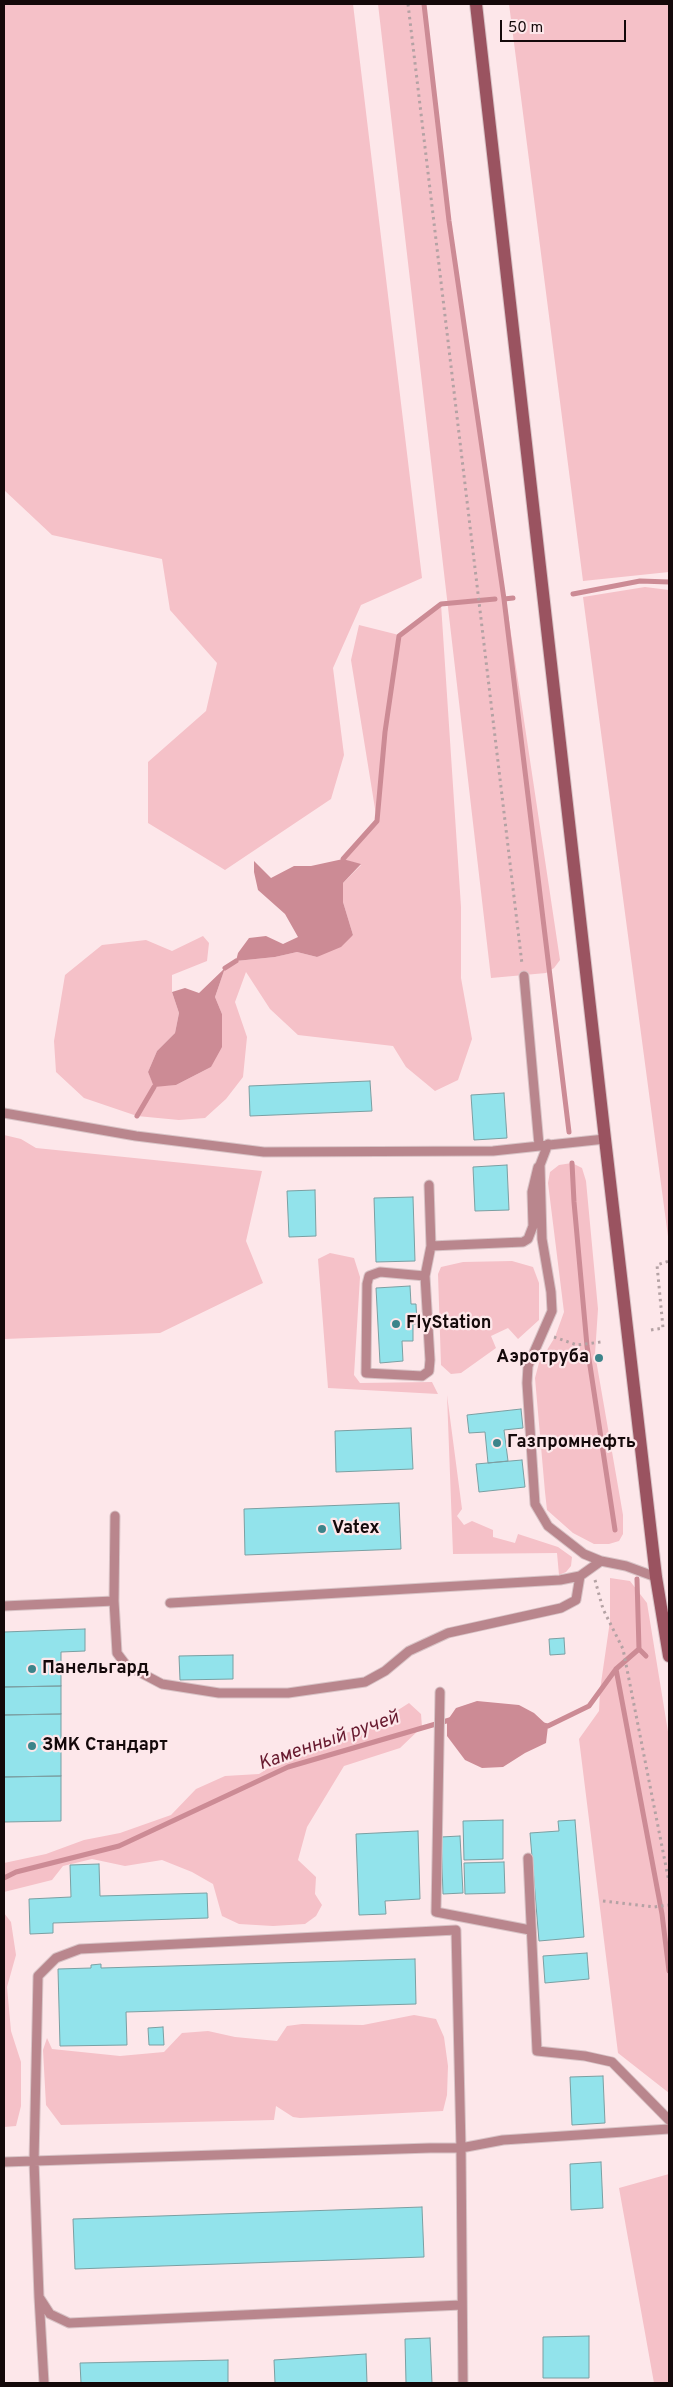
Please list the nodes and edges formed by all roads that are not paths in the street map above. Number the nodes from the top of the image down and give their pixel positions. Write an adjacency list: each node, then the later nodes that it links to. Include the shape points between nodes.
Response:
1 (476, 4): 4 (main road)
2 (524, 976): 5 (lane)
3 (4, 1113): 5 (lane, via 136,1136 264,1152 493,1151)
4 (604, 1139): 5 (lane); 15 (main road)
5 (543, 1144): 6 (lane)
6 (540, 1165): 8 (lane); 9 (lane, via 536,1168 532,1192 531,1233)
7 (429, 1185): 10 (lane)
8 (542, 1239): 9 (lane); 13 (lane, via 552,1303 549,1320 528,1366 535,1504 548,1526 584,1554)
9 (522, 1242): 10 (lane)
10 (431, 1246): 11 (lane)
11 (425, 1276): 11 (lane, via 429,1371 422,1376 366,1372 369,1276 380,1272)
12 (115, 1516): 16 (lane)
13 (601, 1561): 14 (lane); 15 (lane)
14 (580, 1576): 16 (lane, via 576,1600 561,1608 448,1633 409,1651 385,1671 365,1682 288,1693 219,1692 162,1684 126,1665 117,1653); 17 (lane, via 560,1580)
15 (656, 1577): 19 (main road)
16 (114, 1601): 18 (lane)
17 (170, 1603)
18 (4, 1606)
19 (669, 1656)
20 (440, 1692): 22 (lane, via 436,1912)
21 (528, 1858): 22 (lane)
22 (530, 1930): 23 (lane, via 537,2051 612,2062)
23 (669, 2120)
24 (669, 2129): 25 (lane, via 503,2140)
25 (461, 2148): 26 (lane); 26 (lane, via 456,1930 80,1949 56,1958 38,1976); 29 (lane)
26 (34, 2161): 27 (lane); 28 (lane)
27 (4, 2162)
28 (39, 2297): 29 (lane, via 50,2314 70,2323); 30 (lane)
29 (461, 2305): 31 (lane)
30 (44, 2383)
31 (463, 2383)

